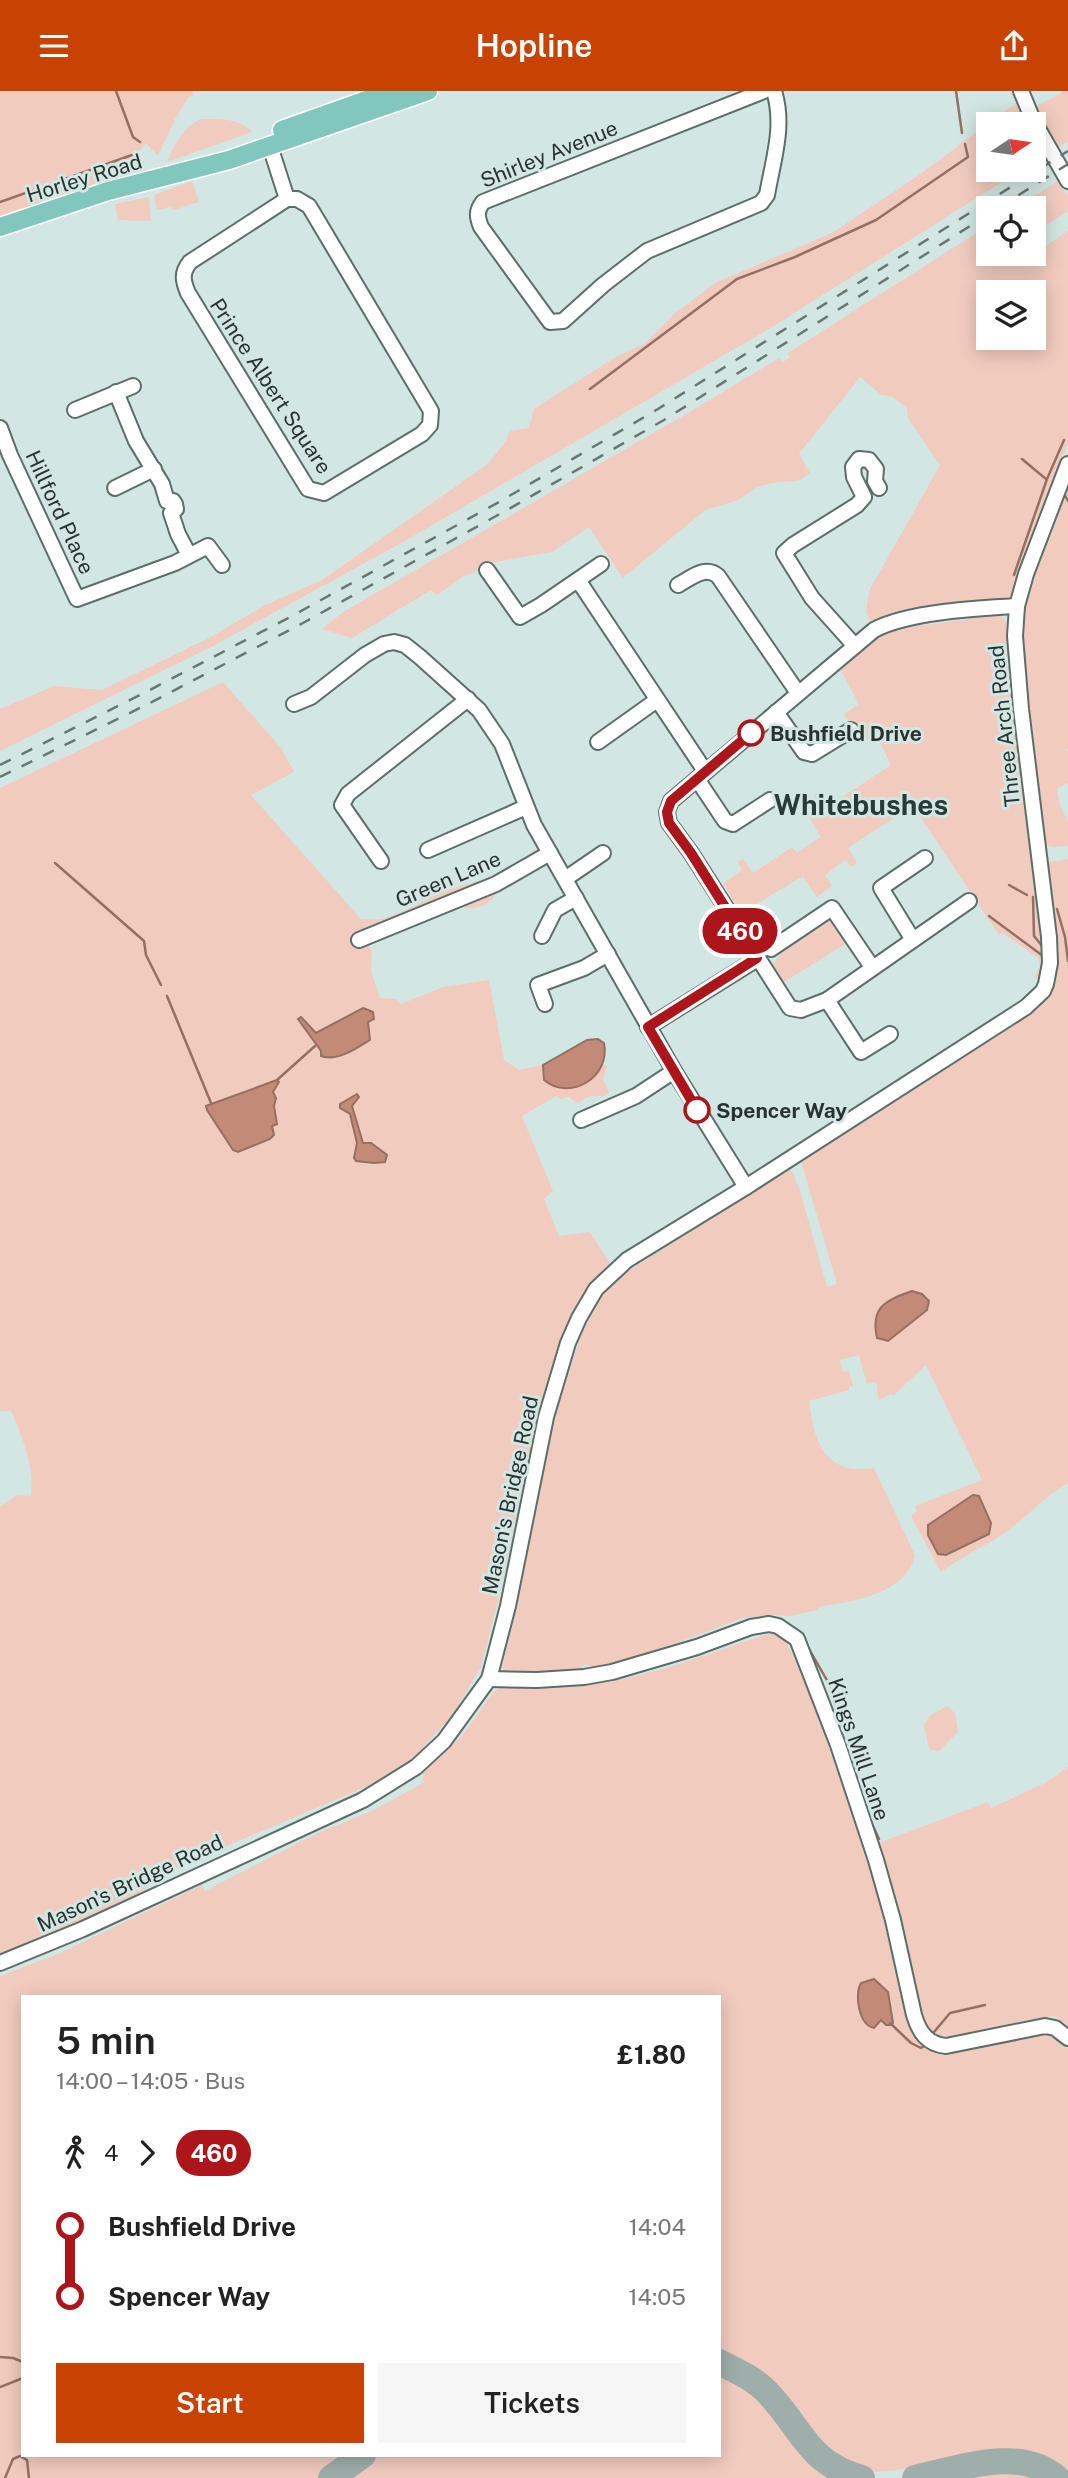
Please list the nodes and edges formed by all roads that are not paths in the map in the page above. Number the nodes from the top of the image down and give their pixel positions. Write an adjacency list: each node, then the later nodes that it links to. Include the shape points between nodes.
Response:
1 (392, 91): 6 (main road, Horley Road)
2 (428, 91): 7 (main road, Horley Road)
3 (764, 91): 4 (street, Shirley Avenue, via 483,202 477,218 481,227 550,322 563,321 647,251 761,203 780,122)
4 (774, 91)
5 (1021, 91): 9 (street, via 1032,120)
6 (370, 95): 8 (main road, Horley Road)
7 (270, 146): 8 (main road, Horley Road); 10 (street)
8 (182, 171): 11 (main road, Horley Road)
9 (1068, 181)
10 (287, 199): 10 (street, Prince Albert Square, via 190,262 183,281 308,489 324,493 422,433 432,418 309,206)
11 (0, 227)
12 (133, 386): 13 (street)
13 (116, 392): 14 (street); 17 (street, via 136,441)
14 (75, 410)
15 (0, 428): 20 (street, Hillford Place, via 78,599)
16 (1068, 464): 26 (street, Three Arch Road)
17 (154, 469): 18 (street); 20 (street, via 167,501 175,504 171,513)
18 (115, 488)
19 (879, 488): 27 (street, via 876,470 869,460 859,459 853,467 854,478 864,497 784,553 812,599)
20 (189, 555): 22 (street, Hillford Place, via 205,542)
21 (601, 564): 24 (street)
22 (222, 565)
23 (486, 571): 24 (street, via 520,617)
24 (578, 580): 30 (street)
25 (678, 585): 28 (street, via 704,571 718,576)
26 (1017, 606): 27 (street, via 887,623); 53 (street, Three Arch Road, via 1017,672 1049,937 1049,974)
27 (855, 646): 28 (street)
28 (798, 693): 32 (street)
29 (468, 699): 31 (street, via 412,651 394,642 365,655 311,697); 37 (street, via 502,744); 42 (street, via 372,774 342,805)
30 (657, 700): 34 (street); 35 (street)
31 (294, 704)
32 (776, 712): 33 (street, via 804,752 812,754); 35 (street)
33 (851, 730)
34 (598, 742)
35 (701, 775): 36 (street, via 725,821 733,824); 51 (street, via 671,801 669,823)
36 (771, 800)
37 (526, 807): 38 (street); 39 (street)
38 (428, 850)
39 (550, 853): 43 (street); 47 (street, Green Lane, via 496,884)
40 (603, 853): 43 (street)
41 (925, 858): 48 (street, via 881,888)
42 (381, 861)
43 (565, 879): 44 (street)
44 (576, 898): 46 (street, via 555,910); 50 (street)
45 (968, 901): 48 (street)
46 (542, 936)
47 (359, 940)
48 (913, 940): 52 (street)
49 (771, 949): 52 (street, via 832,908)
50 (608, 954): 55 (street, via 538,985); 56 (street)
51 (757, 958): 54 (street, via 790,1008 801,1010); 56 (street)
52 (872, 967): 54 (street)
53 (1043, 991): 60 (street, Mason's Bridge Road, via 1019,1012)
54 (827, 999): 57 (street, via 861,1052)
55 (545, 1004)
56 (648, 1027): 58 (street)
57 (890, 1034)
58 (674, 1071): 59 (street, via 636,1096); 60 (street)
59 (581, 1120)
60 (746, 1187): 61 (street, Mason's Bridge Road, via 615,1268 579,1318 546,1417 508,1609)
61 (489, 1679): 62 (street, Mason's Bridge Road, via 444,1741 394,1782 83,1929); 63 (street, Kings Mill Lane, via 537,1680 612,1672 751,1627 778,1626 797,1639 838,1745 888,1903 921,2032 931,2042 946,2046 1045,2026)
62 (0, 1963)
63 (1068, 2038)

